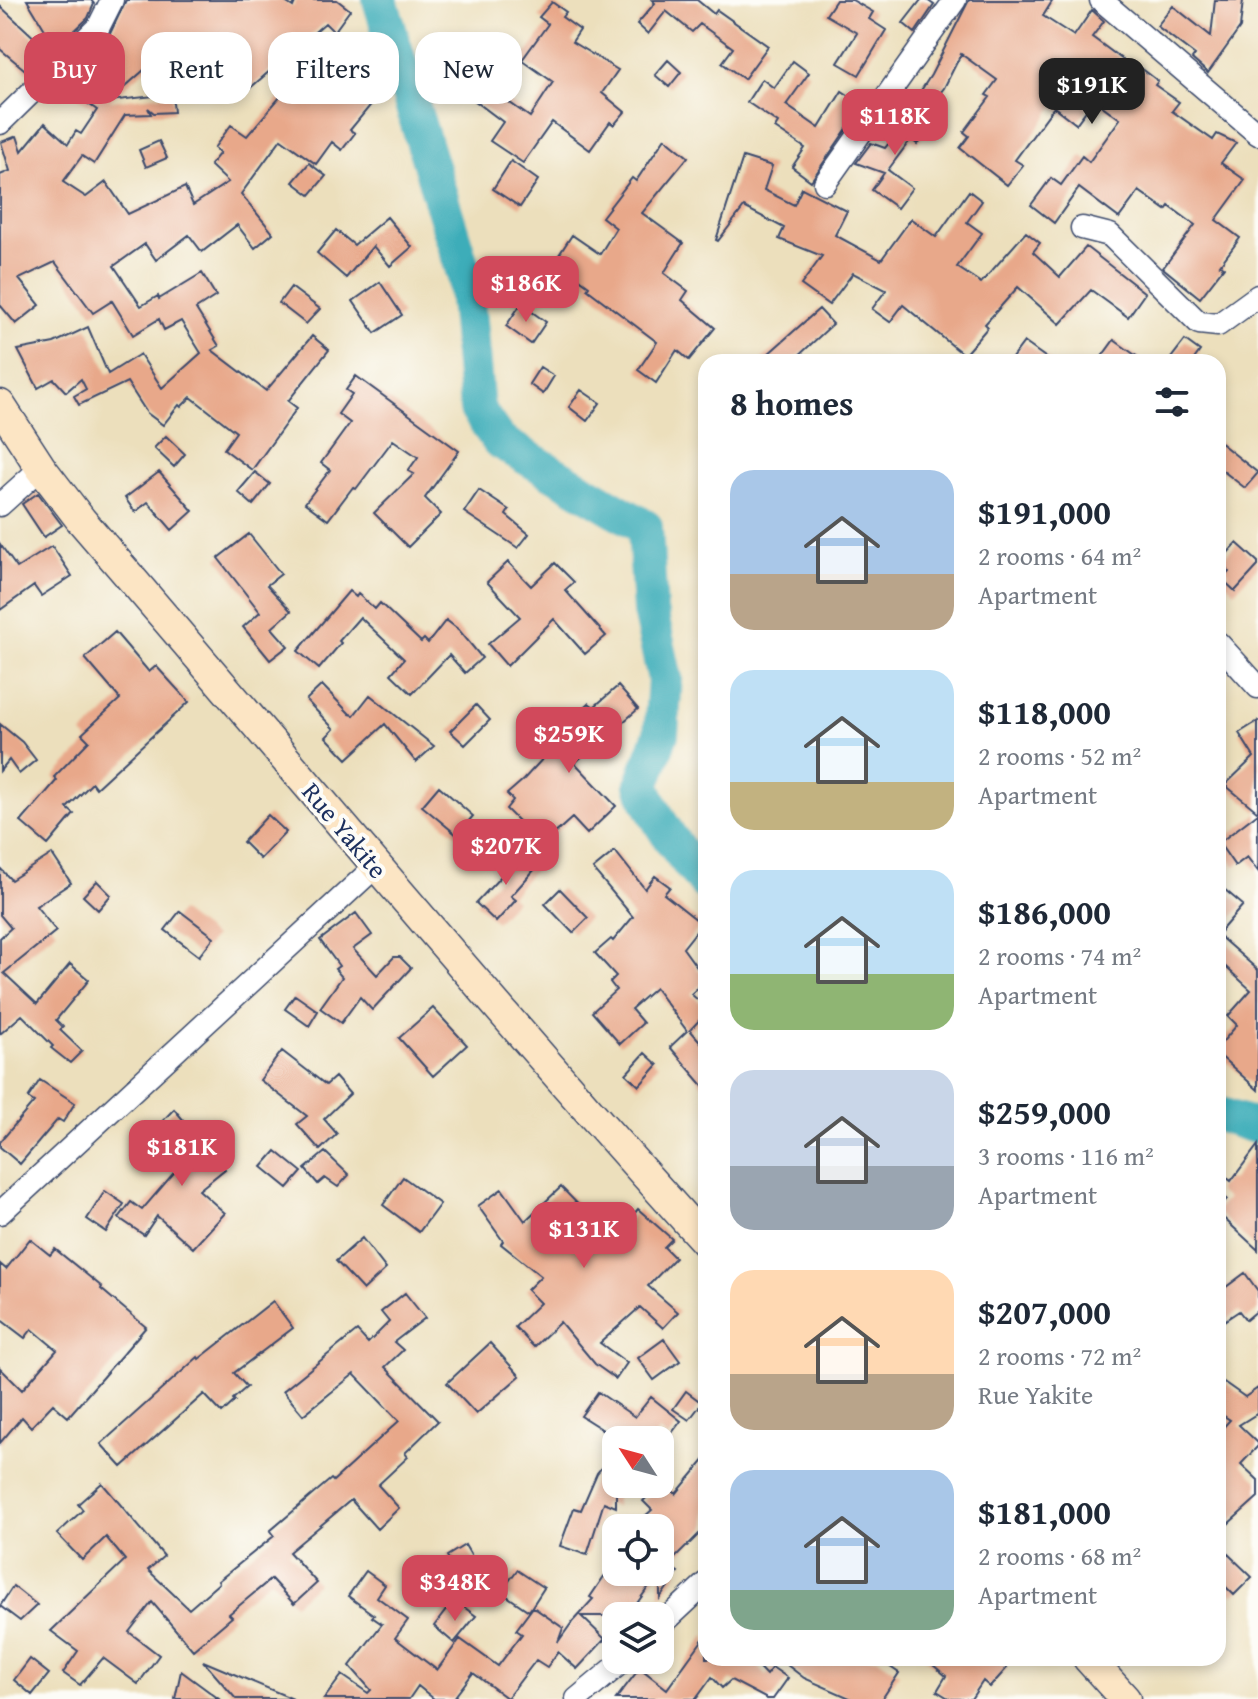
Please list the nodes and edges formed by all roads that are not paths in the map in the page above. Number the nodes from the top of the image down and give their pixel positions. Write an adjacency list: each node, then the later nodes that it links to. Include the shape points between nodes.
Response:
1 (112, 0): 4 (street, via 99,26)
2 (955, 0): 6 (street)
3 (1101, 0): 5 (street)
4 (0, 123)
5 (1258, 134)
6 (825, 183)
7 (1082, 228): 8 (street, via 1110,235 1199,323 1218,325)
8 (1258, 296)
9 (0, 405): 10 (main road, Rue Yakite)
10 (41, 468): 11 (street); 14 (main road, Rue Yakite)
11 (0, 505)
12 (1226, 652): 13 (street)
13 (1258, 687)
14 (375, 867): 15 (street); 16 (main road, Rue Yakite)
15 (0, 1213)
16 (698, 1233)
17 (698, 1590): 18 (street)
18 (674, 1613)
19 (1095, 1666): 22 (main road)
20 (607, 1674): 21 (street)
21 (577, 1699)
22 (1125, 1699)

